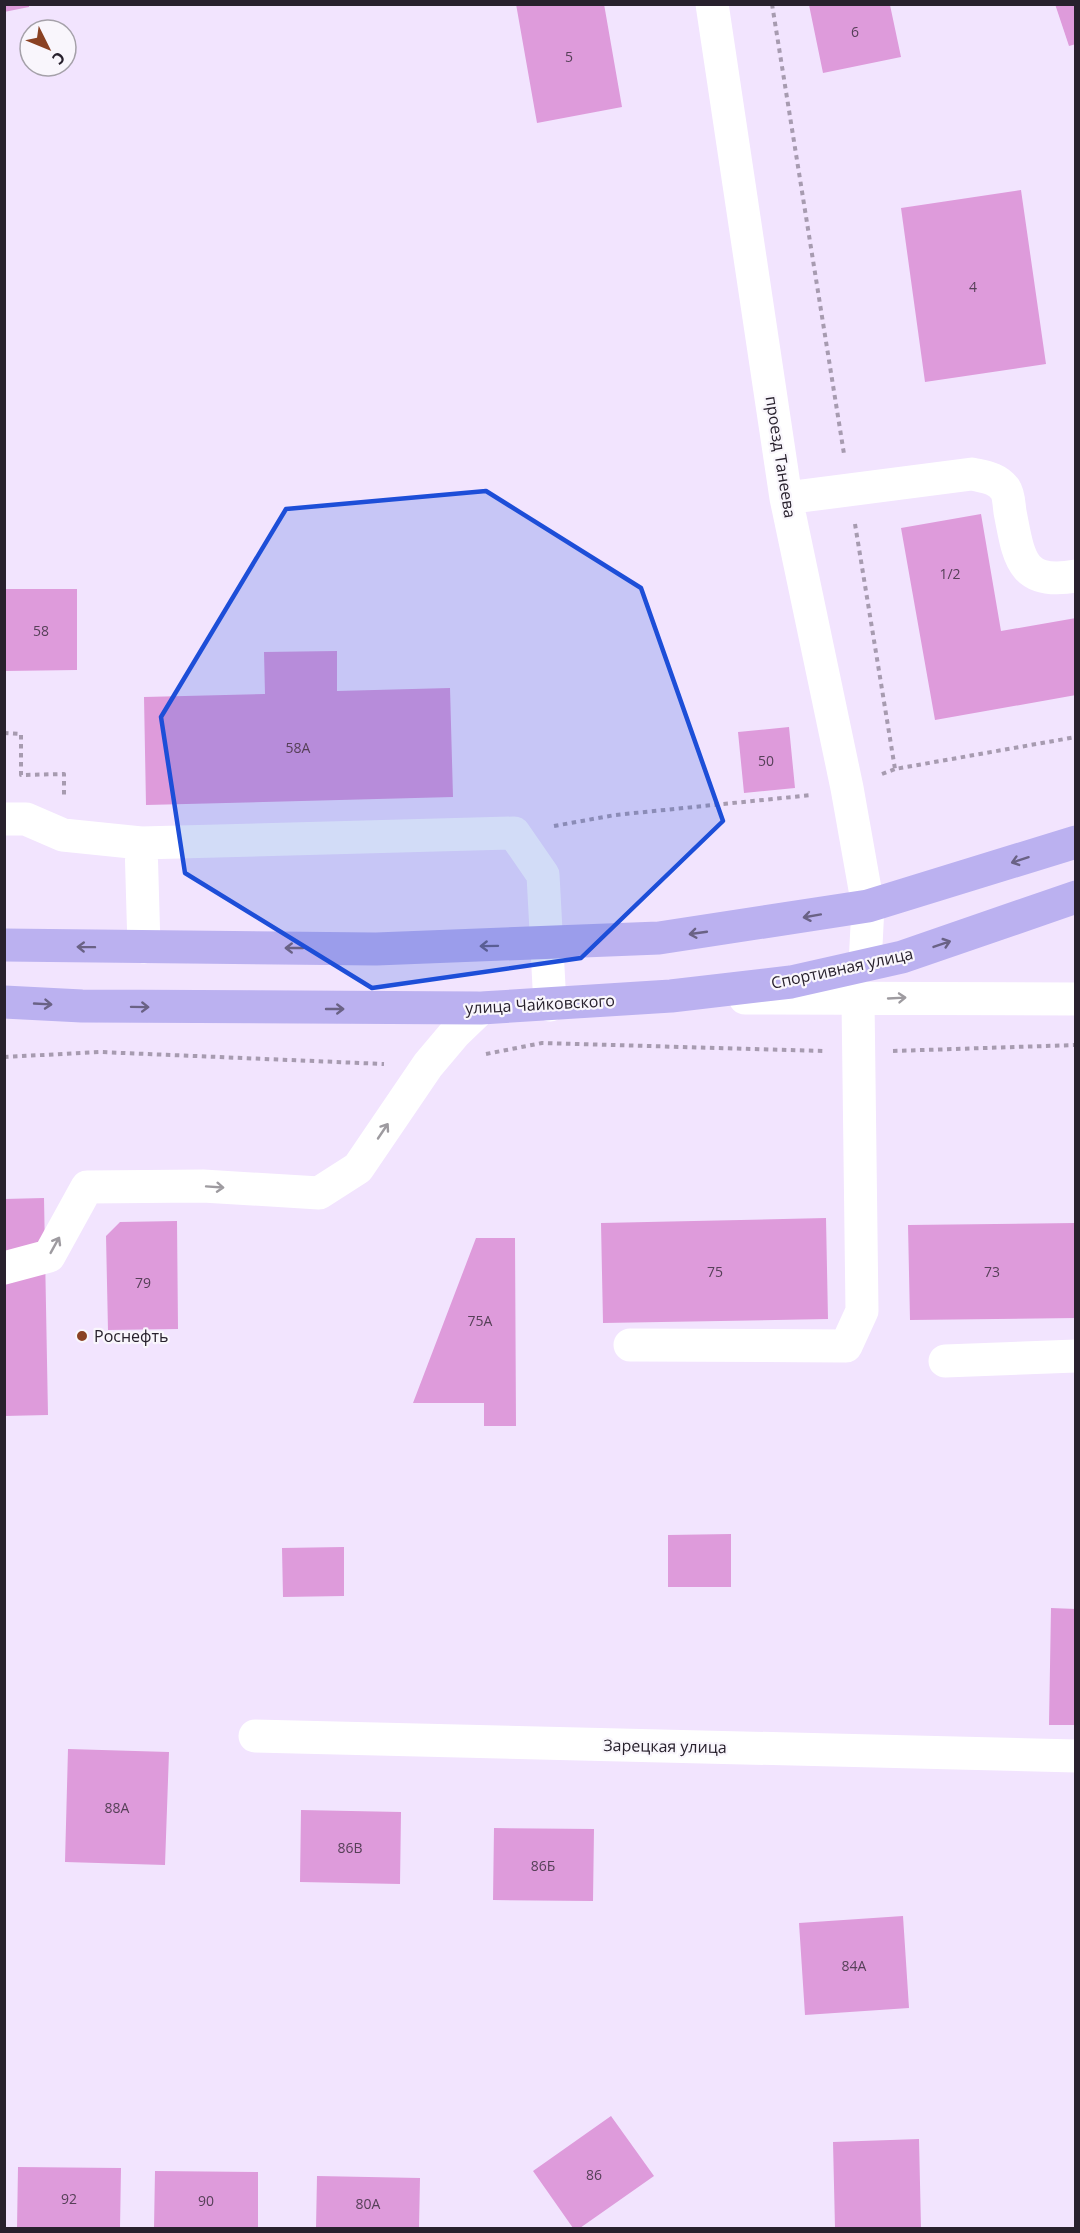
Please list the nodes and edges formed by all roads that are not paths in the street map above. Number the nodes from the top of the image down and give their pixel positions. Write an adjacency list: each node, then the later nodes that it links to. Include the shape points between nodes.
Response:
1 (712, 4): 2 (street, проезд Танеева)
2 (786, 498): 3 (street, via 972,474 994,479 1006,491 1019,555 1028,571 1041,578); 8 (street, проезд Танеева)
3 (1076, 576)
4 (4, 819): 6 (street, via 26,819 63,835)
5 (1076, 842): 8 (highway, one-way to 8)
6 (141, 843): 9 (street, via 514,832 543,875); 11 (street)
7 (1076, 897): 12 (highway, Спортивная улица, one-way to 7, via 902,957)
8 (868, 906): 9 (highway, one-way to 9, via 659,938); 12 (street, проезд Танеева)
9 (547, 944): 11 (highway, one-way to 11, via 376,949); 17 (street)
10 (4, 945): 11 (highway, one-way to 10)
11 (144, 947)
12 (865, 965): 13 (highway, Спортивная улица, via 791,982)
13 (671, 996): 15 (street, улица Чайковского); 17 (highway, улица Чайковского)
14 (1076, 999): 15 (street, улица Чайковского, one-way to 14)
15 (858, 1000): 20 (street, via 862,1311 846,1346)
16 (4, 1002): 18 (highway, улица Чайковского, one-way to 18, via 82,1006)
17 (550, 1005): 18 (highway, улица Чайковского)
18 (481, 1008): 19 (street, one-way to 18, via 49,1256 87,1186 203,1186 319,1193 358,1168 428,1065)
19 (4, 1268)
20 (630, 1345)
21 (1076, 1356): 22 (street)
22 (945, 1361)
23 (255, 1736): 24 (street, Зарецкая улица)
24 (1076, 1756)

